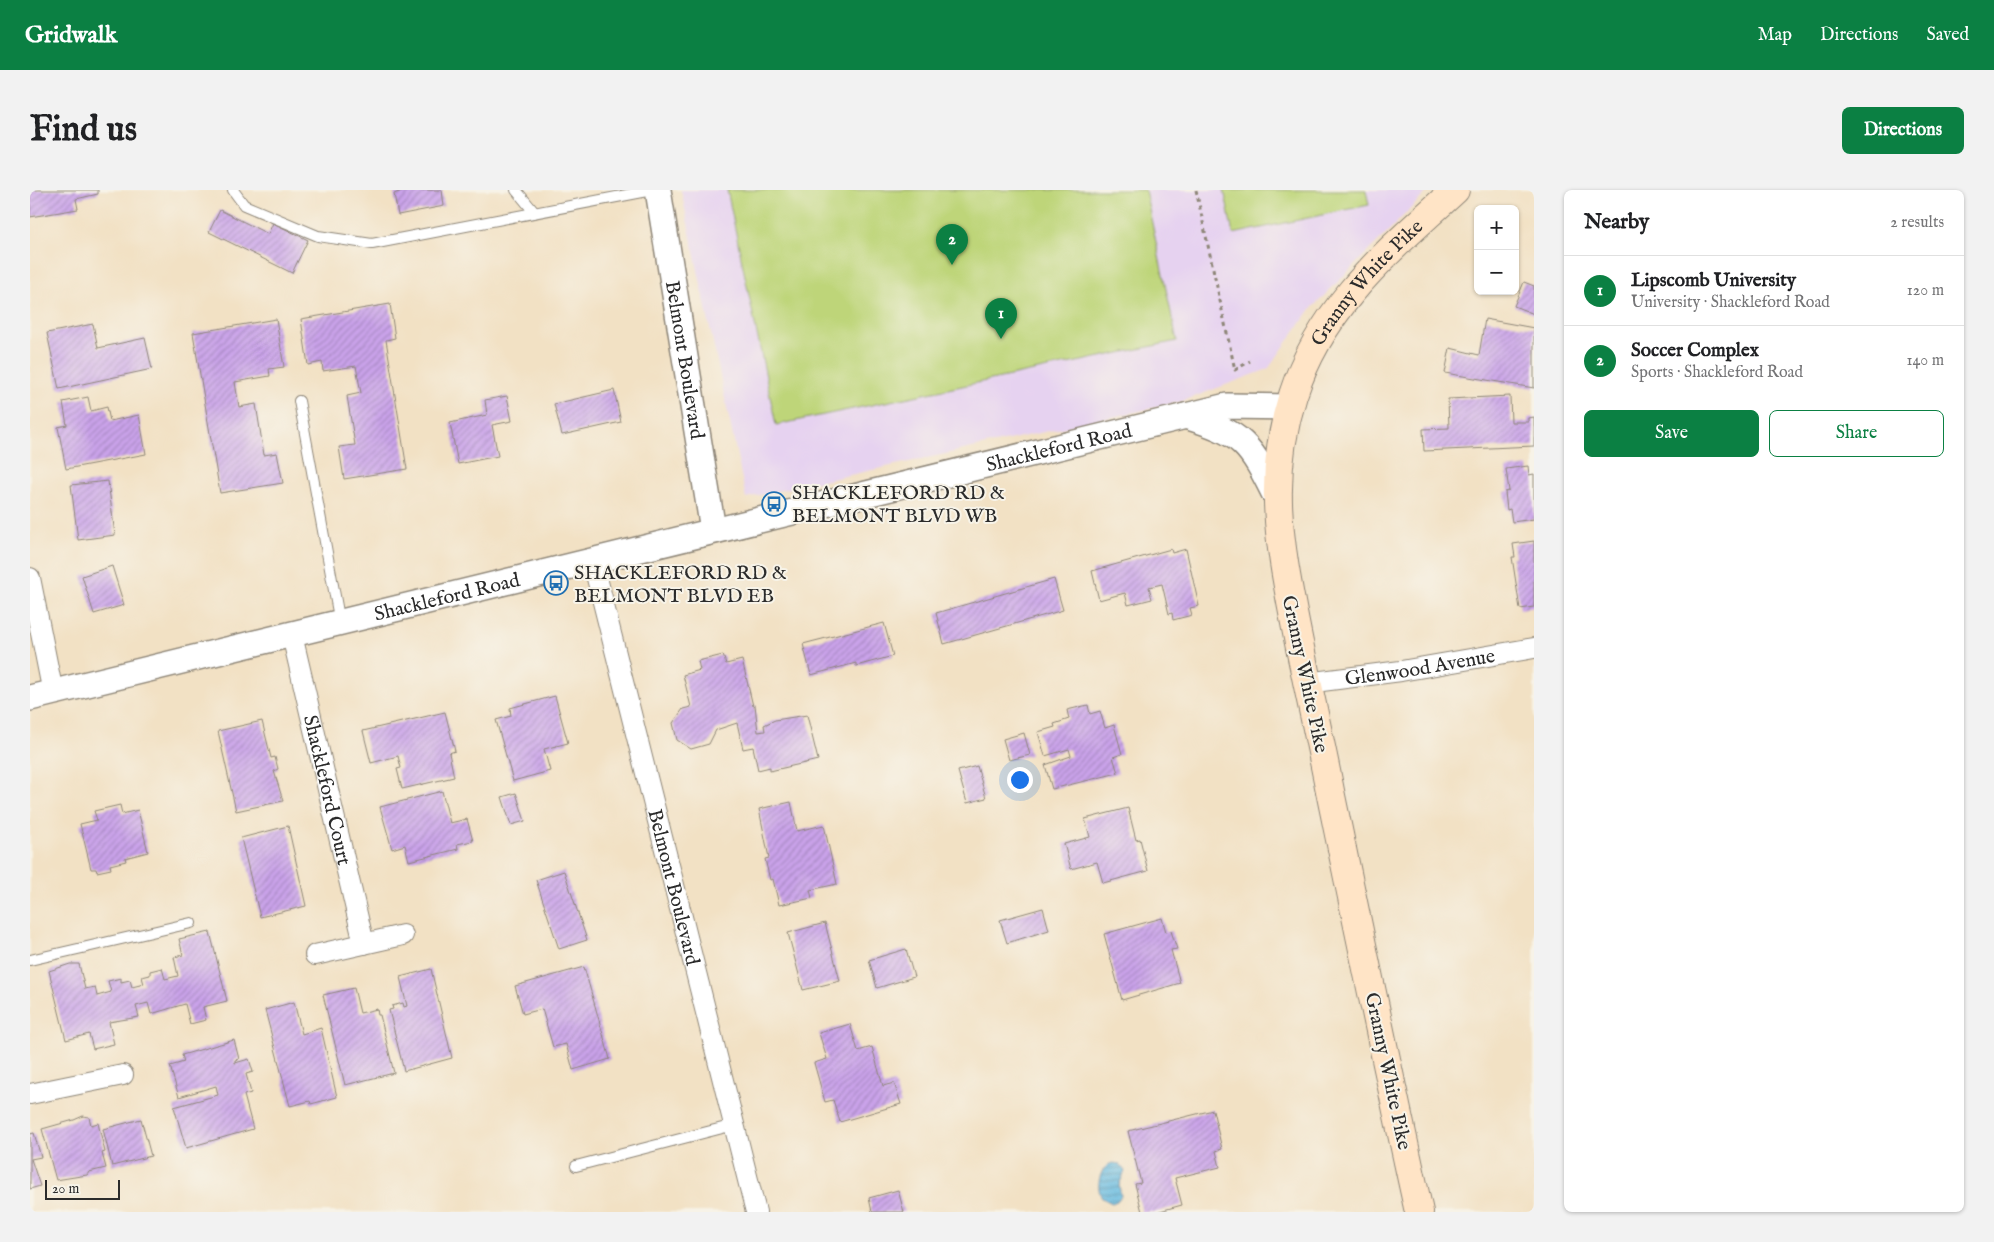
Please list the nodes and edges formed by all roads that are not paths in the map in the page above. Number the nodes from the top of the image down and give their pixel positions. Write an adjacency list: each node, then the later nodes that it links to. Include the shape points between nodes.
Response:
1 (233, 190): 6 (lane, via 244,206 318,236 372,244)
2 (516, 190): 6 (lane)
3 (653, 190): 6 (lane)
4 (658, 190): 11 (street, Belmont Boulevard)
5 (1456, 190): 8 (main road, Granny White Pike, via 1344,298 1307,359)
6 (535, 213)
7 (299, 401): 14 (lane)
8 (1290, 407): 9 (street, Shackleford Road, via 1227,406); 10 (main road, Granny White Pike, via 1278,462)
9 (1185, 416): 10 (street, via 1223,428 1241,441 1255,457); 11 (street, Shackleford Road)
10 (1276, 497): 17 (main road, Granny White Pike, via 1278,533)
11 (713, 530): 12 (street, Shackleford Road)
12 (593, 562): 14 (street, Shackleford Road); 26 (street, Belmont Boulevard)
13 (30, 578): 18 (street)
14 (340, 624): 15 (street, Shackleford Road)
15 (292, 635): 18 (street, Shackleford Road); 21 (street, Shackleford Court)
16 (1534, 648): 17 (street, Glenwood Avenue, via 1401,671)
17 (1306, 683): 29 (main road, Granny White Pike)
18 (41, 695)
19 (191, 923): 23 (lane)
20 (403, 935): 21 (street)
21 (364, 944): 22 (street)
22 (315, 955)
23 (30, 960)
24 (123, 1075): 25 (street)
25 (30, 1094)
26 (734, 1125): 27 (lane); 28 (street, Belmont Boulevard)
27 (576, 1166)
28 (756, 1212)
29 (1419, 1212)

